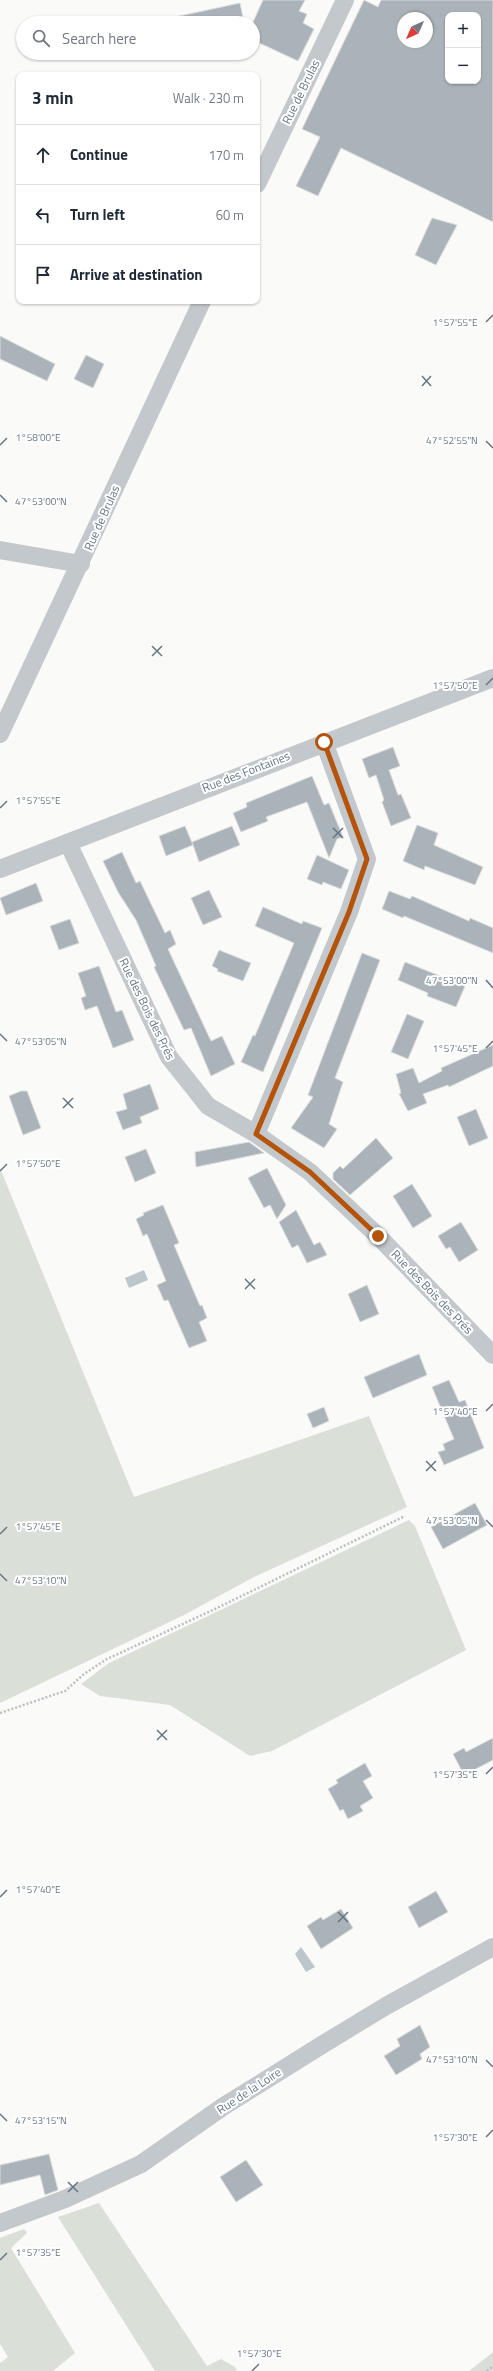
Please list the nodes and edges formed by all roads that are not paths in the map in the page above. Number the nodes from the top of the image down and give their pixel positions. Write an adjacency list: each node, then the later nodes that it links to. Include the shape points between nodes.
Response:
1 (345, 0): 2 (street, Rue de Brulas)
2 (260, 178)
3 (201, 304): 5 (street, Rue de Brulas)
4 (0, 550): 5 (street)
5 (81, 564): 7 (street, Rue de Brulas)
6 (493, 678): 8 (street, Rue des Fontaines)
7 (0, 734)
8 (324, 742): 9 (street, Rue des Fontaines); 11 (street, via 367,859 349,912)
9 (68, 842): 10 (street, Rue des Fontaines); 11 (street, Rue des Bois des Prés, via 169,1057 208,1106)
10 (0, 869)
11 (256, 1134): 12 (street, Rue des Bois des Prés, via 321,1183 378,1236)
12 (493, 1355)
13 (493, 1947): 14 (street, Rue de la Loire, via 318,2047 224,2106 141,2164 64,2199)
14 (0, 2223)

